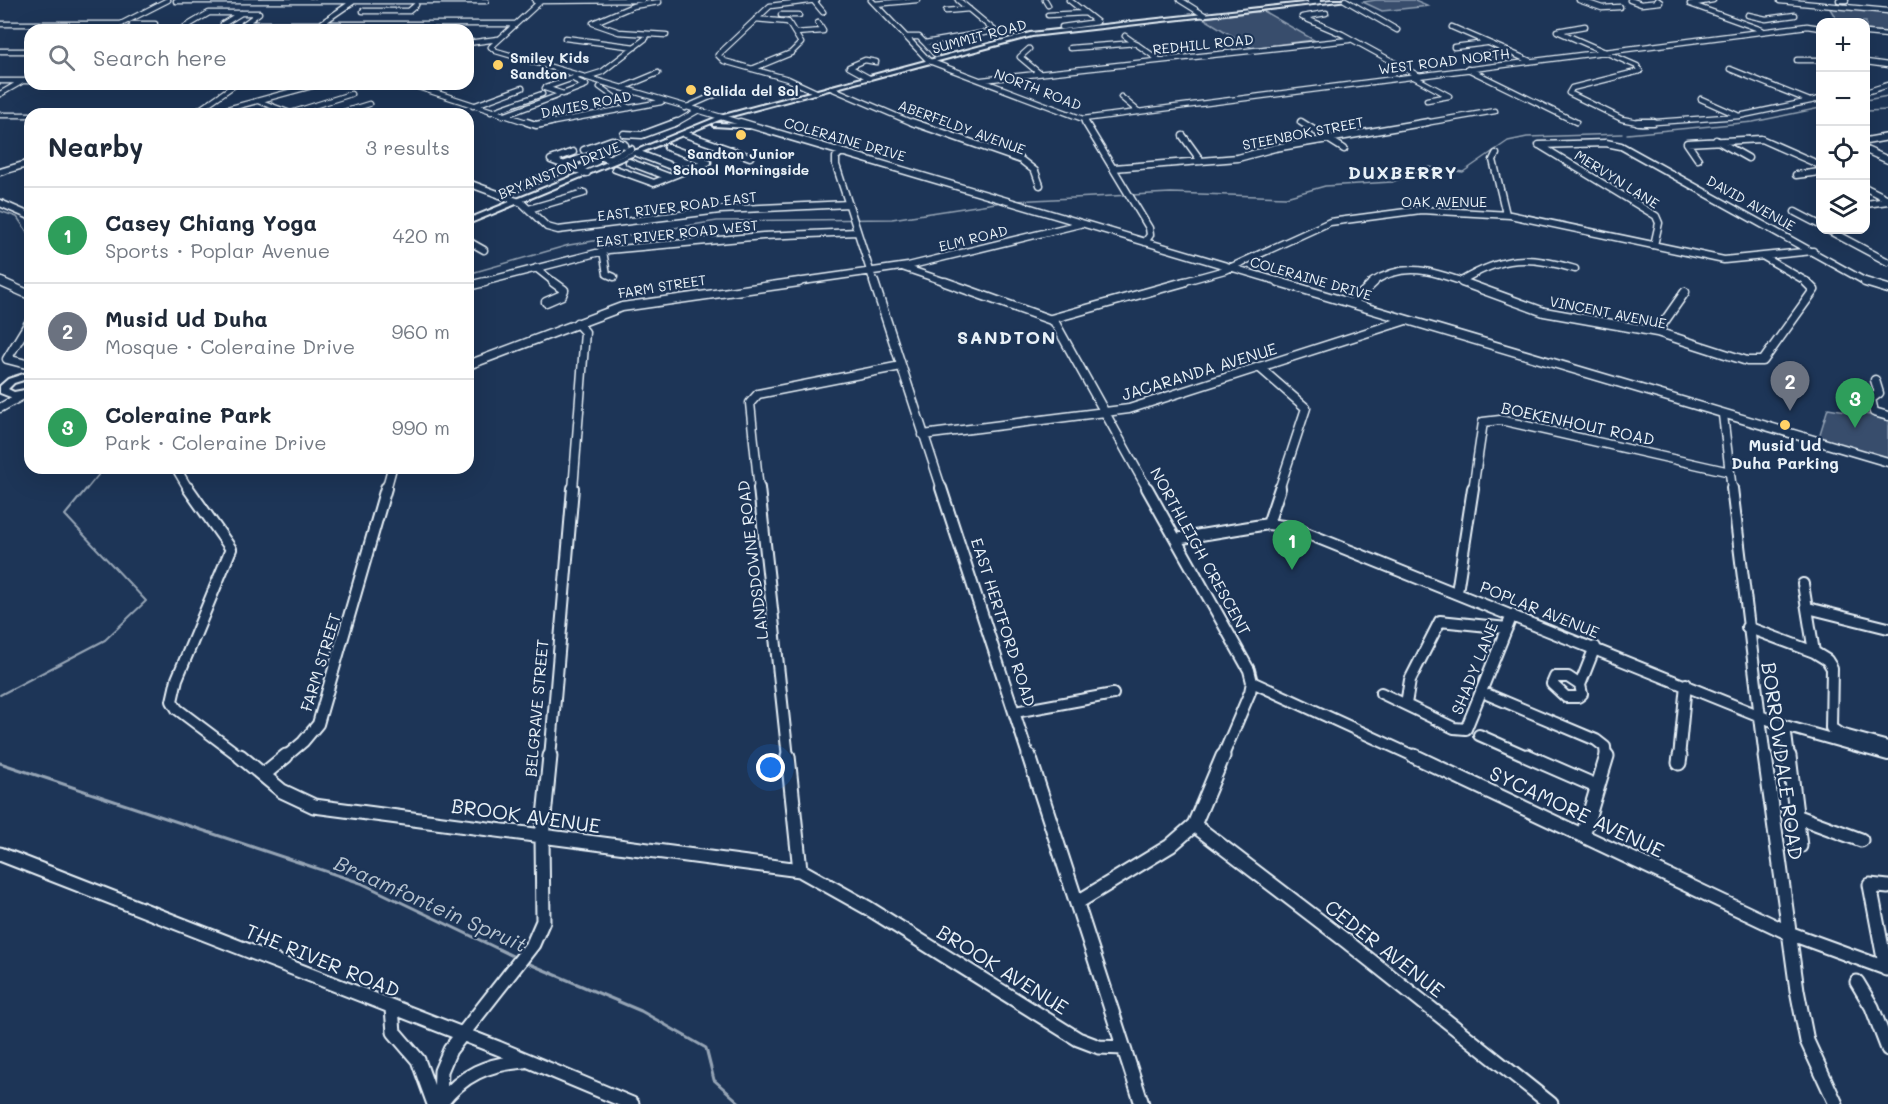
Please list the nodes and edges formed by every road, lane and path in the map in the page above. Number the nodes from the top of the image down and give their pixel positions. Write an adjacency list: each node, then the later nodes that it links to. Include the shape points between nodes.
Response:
1 (172, 0): 18 (street); 53 (street)
2 (535, 0): 3 (street); 61 (street)
3 (542, 0): 61 (street); 71 (street, via 657,1 632,6 594,25 639,35)
4 (815, 0): 35 (street); 46 (street, via 772,5)
5 (917, 0): 21 (street)
6 (958, 0): 27 (street)
7 (1069, 0): 36 (street)
8 (1180, 0): 42 (street)
9 (1345, 0): 20 (main road, SUMMIT ROAD); 67 (street)
10 (1579, 0): 11 (street, via 1600,8 1622,6)
11 (1605, 0)
12 (1630, 0): 13 (street, via 1646,4 1660,1)
13 (1657, 0)
14 (1710, 0): 68 (street, via 1689,4)
15 (1780, 0): 25 (street); 44 (street)
16 (1839, 0): 17 (street)
17 (1845, 0): 25 (street)
18 (354, 1): 19 (street); 59 (street)
19 (486, 1)
20 (1312, 1): 42 (main road, SUMMIT ROAD)
21 (873, 2): 75 (street, NORTH ROAD)
22 (372, 4): 28 (street)
23 (394, 5): 29 (street)
24 (416, 5): 30 (street)
25 (1850, 7): 32 (street)
26 (795, 8): 39 (street, via 785,9)
27 (969, 9): 31 (street); 80 (street, via 995,31)
28 (363, 11): 29 (street); 38 (street)
29 (387, 11): 30 (street); 49 (street)
30 (409, 11): 50 (street)
31 (946, 11)
32 (1888, 11)
33 (225, 12): 34 (street); 47 (street); 56 (street, via 207,13)
34 (243, 12): 57 (street); 58 (street, via 259,13)
35 (822, 12)
36 (1085, 13): 41 (street); 63 (street, via 1096,23)
37 (1326, 13): 78 (street, via 1302,17)
38 (357, 15)
39 (781, 15): 40 (street); 48 (street)
40 (799, 15)
41 (1048, 15)
42 (1204, 15): 97 (main road, SUMMIT ROAD, via 1036,33)
43 (1748, 15): 44 (street, via 1765,19)
44 (1795, 15): 65 (street)
45 (352, 19): 60 (street)
46 (756, 19): 48 (street); 102 (street, via 718,56)
47 (213, 20)
48 (776, 20): 69 (street, via 788,22)
49 (377, 21)
50 (395, 22)
51 (818, 23): 69 (street, via 823,31)
52 (0, 24): 53 (street)
53 (121, 24): 54 (street)
54 (137, 24): 55 (street)
55 (155, 24)
56 (190, 24)
57 (223, 24)
58 (246, 24): 59 (street)
59 (321, 24): 60 (street)
60 (344, 24): 61 (street)
61 (513, 24): 74 (street); 83 (street)
62 (1585, 26): 91 (street, via 1557,31)
63 (1062, 27)
64 (1452, 27): 82 (street)
65 (1807, 27): 66 (street, WEST ROAD NORTH); 91 (street, WEST ROAD NORTH)
66 (1816, 28)
67 (1397, 30)
68 (1762, 30)
69 (795, 33): 102 (street, via 801,43 797,50)
70 (1870, 33): 72 (street)
71 (666, 35)
72 (1888, 35)
73 (1125, 36): 81 (street)
74 (499, 37): 79 (street); 83 (street)
75 (907, 37): 80 (street, via 919,37); 97 (street, NORTH ROAD)
76 (565, 38): 84 (street)
77 (646, 38): 84 (street)
78 (1349, 39): 94 (street, REDHILL ROAD); 109 (street)
79 (474, 41)
80 (925, 43): 92 (street)
81 (1136, 43): 86 (street); 94 (street)
82 (1489, 43): 85 (street); 90 (street)
83 (491, 47): 108 (street, COLERAINE DRIVE)
84 (635, 47): 110 (street, via 602,72)
85 (1454, 47)
86 (1070, 48)
87 (1029, 50): 106 (street, via 1020,57)
88 (0, 51): 89 (street)
89 (24, 51)
90 (1508, 52): 93 (street); 99 (street)
91 (1605, 52): 99 (street, WEST ROAD NORTH); 154 (street, via 1640,71 1572,88 1571,94 1636,122)
92 (936, 55)
93 (1474, 56)
94 (1159, 60): 106 (street, REDHILL ROAD, via 1078,72)
95 (1797, 60): 96 (street)
96 (1816, 60)
97 (928, 61): 111 (main road, SUMMIT ROAD); 116 (street, NORTH ROAD)
98 (876, 62): 111 (street, via 866,59 849,67)
99 (1530, 62): 103 (street, WEST ROAD NORTH)
100 (1870, 63): 101 (street)
101 (1888, 65)
102 (752, 69): 127 (street, via 792,80)
103 (1468, 69): 109 (street, WEST ROAD NORTH); 158 (street)
104 (1730, 69): 138 (street)
105 (658, 73): 120 (street)
106 (1039, 73): 116 (street, REDHILL ROAD)
107 (24, 76): 114 (street)
108 (579, 76): 110 (street, COLERAINE DRIVE); 112 (street)
109 (1417, 76): 134 (street, via 1449,96); 150 (street, WEST ROAD NORTH)
110 (585, 78): 120 (street, COLERAINE DRIVE)
111 (869, 78): 121 (main road, SUMMIT ROAD)
112 (570, 79): 112 (street, via 547,87 546,89 563,94 586,85)
113 (0, 81): 114 (street)
114 (15, 81): 115 (street)
115 (23, 81): 129 (street)
116 (982, 81): 156 (street, NORTH ROAD)
117 (1888, 85): 126 (street)
118 (600, 87): 146 (street)
119 (522, 88): 140 (street)
120 (622, 88): 137 (street, COLERAINE DRIVE)
121 (831, 88): 127 (main road, SUMMIT ROAD); 199 (street, ABERFELDY AVENUE, via 937,133 1024,161 1035,171)
122 (728, 89): 147 (street)
123 (227, 90): 141 (street)
124 (297, 90): 136 (street)
125 (426, 90): 140 (street, DAVIES ROAD)
126 (1870, 91)
127 (816, 92): 155 (main road, SUMMIT ROAD)
128 (351, 93): 144 (street)
129 (0, 94)
130 (542, 94): 149 (street)
131 (557, 96): 153 (street)
132 (1121, 97): 150 (street)
133 (1701, 99): 154 (street)
134 (1427, 100)
135 (1816, 100): 138 (street)
136 (258, 101): 142 (street); 143 (street)
137 (665, 101): 146 (street, DAVIES ROAD); 147 (street, COLERAINE DRIVE)
138 (1810, 101): 154 (street)
139 (369, 104): 145 (street)
140 (473, 106): 149 (street, DAVIES ROAD)
141 (202, 108)
142 (232, 108)
143 (276, 108)
144 (309, 108)
145 (356, 108)
146 (629, 108): 153 (street, DAVIES ROAD, via 543,126)
147 (692, 109): 155 (street, COLERAINE DRIVE); 161 (street, via 681,121 635,139)
148 (1495, 111): 165 (street, STEENBOK STREET)
149 (491, 112): 153 (street, DAVIES ROAD)
150 (1139, 112): 156 (street, WEST ROAD NORTH)
151 (0, 115): 152 (street)
152 (24, 115)
153 (503, 116)
154 (1739, 116)
155 (723, 118): 159 (main road, BRYANSTON DRIVE); 160 (street, COLERAINE DRIVE); 170 (main road, BRYANSTON DRIVE)
156 (1083, 119): 189 (street, NORTH ROAD)
157 (1301, 122): 165 (street)
158 (1576, 123)
159 (702, 126): 160 (main road); 162 (main road, BRYANSTON DRIVE)
160 (749, 126): 174 (street, COLERAINE DRIVE)
161 (624, 134)
162 (685, 134): 170 (main road, BRYANSTON DRIVE); 177 (street)
163 (1183, 136): 182 (street)
164 (1888, 137): 166 (street)
165 (1329, 139): 171 (street); 182 (street, STEENBOK STREET, via 1238,158)
166 (1870, 140)
167 (1716, 141): 178 (street); 179 (street, via 1687,143); 185 (street, via 1771,141)
168 (1605, 143): 219 (street, MERVYN LANE, via 1539,145 1656,216 1659,223); 222 (street, DAVID AVENUE, via 1621,146)
169 (624, 144): 172 (street); 172 (street, via 596,155 608,159); 188 (street, via 612,140)
170 (664, 145): 172 (main road, BRYANSTON DRIVE); 184 (street)
171 (1344, 149)
172 (636, 151): 192 (street); 194 (main road, BRYANSTON DRIVE)
173 (573, 152): 188 (street, via 551,160)
174 (841, 152): 207 (street, EAST HERTFORD ROAD, via 835,162); 215 (street, COLERAINE DRIVE)
175 (1870, 152): 180 (street)
176 (1496, 154): 211 (street, via 1493,160)
177 (750, 157)
178 (1748, 158)
179 (1698, 159)
180 (1888, 160)
181 (597, 161): 191 (street)
182 (1201, 161): 189 (street, STEENBOK STREET)
183 (629, 162): 197 (street)
184 (708, 162): 187 (street); 192 (street)
185 (1816, 163)
186 (24, 165): 193 (street)
187 (719, 166)
188 (563, 167): 191 (street); 202 (street)
189 (1114, 168): 217 (street, NORTH ROAD, via 1149,228)
190 (615, 169): 197 (street, via 651,183)
191 (577, 170): 194 (street)
192 (684, 171): 197 (street)
193 (0, 172)
194 (587, 173): 204 (main road, BRYANSTON DRIVE)
195 (1816, 173): 196 (street)
196 (1796, 175)
197 (669, 177)
198 (474, 185): 202 (street)
199 (1040, 185)
200 (1870, 190): 203 (street)
201 (584, 193): 208 (street)
202 (500, 195): 204 (street)
203 (1888, 200): 206 (street)
204 (519, 201): 208 (street, EAST RIVER ROAD EAST); 212 (main road, BRYANSTON DRIVE)
205 (0, 203): 210 (street)
206 (1870, 203)
207 (849, 204): 208 (street, EAST RIVER ROAD EAST, via 720,210 565,230 547,227); 214 (street, EAST HERTFORD ROAD)
208 (528, 209)
209 (1795, 212): 213 (street)
210 (24, 213)
211 (1506, 214): 219 (street, OAK AVENUE); 227 (street, OAK AVENUE, via 1424,210 1333,221)
212 (474, 220)
213 (1816, 222)
214 (855, 224): 221 (street, EAST RIVER ROAD WEST); 229 (street, EAST HERTFORD ROAD)
215 (1082, 224): 217 (street, COLERAINE DRIVE); 225 (street, ELM ROAD)
216 (1836, 234): 224 (street)
217 (1145, 242): 227 (street, COLERAINE DRIVE)
218 (474, 244): 220 (street)
219 (1654, 245): 223 (street, OAK AVENUE, via 1725,260)
220 (484, 250)
221 (603, 251): 226 (street, EAST RIVER ROAD WEST); 230 (street, via 607,274)
222 (1813, 251): 223 (street, OAK AVENUE); 234 (street, DAVID AVENUE)
223 (1764, 257): 245 (street, VINCENT AVENUE, via 1814,290 1766,360 1747,361)
224 (1888, 262)
225 (902, 267): 229 (street, ELM ROAD); 240 (street)
226 (536, 268): 233 (street, EAST RIVER ROAD WEST); 237 (street, via 564,290 562,295)
227 (1232, 268): 238 (street, COLERAINE DRIVE); 240 (street, OAK AVENUE)
228 (1575, 269): 232 (street, via 1541,259 1515,258)
229 (870, 270): 239 (street, FARM STREET); 247 (street, EAST HERTFORD ROAD)
230 (614, 277)
231 (0, 281): 235 (street)
232 (1461, 281): 238 (street, VINCENT AVENUE, via 1431,270 1387,275 1370,282); 245 (street, VINCENT AVENUE, via 1544,312)
233 (474, 284)
234 (1886, 289)
235 (24, 291)
236 (1685, 292): 245 (street)
237 (546, 302)
238 (1352, 303): 241 (street, COLERAINE DRIVE)
239 (611, 310): 242 (street, FARM STREET); 244 (street)
240 (1051, 319): 256 (street, NORTHLEIGH CRESCENT)
241 (1407, 320): 248 (street, JACARANDA AVENUE); 257 (street, COLERAINE DRIVE)
242 (577, 323): 244 (street); 246 (street, FARM STREET)
243 (24, 331): 249 (street, via 7,359)
244 (585, 332): 294 (street, BELGRAVE STREET)
245 (1657, 332)
246 (474, 363)
247 (901, 366): 259 (street, EAST HERTFORD ROAD); 298 (street, LANDSDOWNE ROAD, via 771,390 758,394 750,403)
248 (1259, 367): 256 (street, JACARANDA AVENUE, via 1141,406); 264 (street, via 1306,408)
249 (24, 371)
250 (24, 373): 252 (main road)
251 (1875, 380): 258 (street, via 1879,393 1871,399 1874,412)
252 (1, 391): 253 (main road)
253 (24, 393)
254 (24, 395): 255 (street)
255 (0, 408)
256 (1106, 412): 259 (street, JACARANDA AVENUE); 265 (street, NORTHLEIGH CRESCENT)
257 (1723, 415): 260 (street, COLERAINE DRIVE); 261 (street, BORROWDALE ROAD)
258 (1888, 416)
259 (923, 435): 282 (street, EAST HERTFORD ROAD)
260 (1888, 462)
261 (1730, 472): 267 (street, BOEKENHOUT ROAD, via 1486,420); 270 (street, BORROWDALE ROAD)
262 (178, 474): 289 (street, BROOK AVENUE, via 231,549 177,679 172,701 177,709)
263 (390, 474): 289 (street, FARM STREET, via 318,724 303,742)
264 (1268, 524): 265 (street, POPLAR AVENUE); 267 (street, POPLAR AVENUE, via 1291,527)
265 (1176, 539): 275 (street, NORTHLEIGH CRESCENT, via 1244,657)
266 (1803, 584): 268 (street)
267 (1457, 592): 269 (street, POPLAR AVENUE)
268 (1808, 608): 272 (street); 274 (street)
269 (1512, 615): 271 (street, SHADY LANE); 273 (street, POPLAR AVENUE)
270 (1747, 627): 274 (street); 283 (street, BORROWDALE ROAD)
271 (1507, 628): 281 (street, via 1440,621 1410,680); 281 (street, SHADY LANE, via 1466,729 1454,728)
272 (1888, 628)
273 (1595, 647): 276 (street, POPLAR AVENUE); 277 (street)
274 (1814, 652): 286 (street, via 1832,668 1831,728)
275 (1252, 682): 292 (street); 293 (street, SYCAMORE AVENUE)
276 (1686, 684): 283 (street, POPLAR AVENUE); 288 (street)
277 (1580, 685)
278 (1382, 693): 281 (street)
279 (1113, 694): 282 (street)
280 (1489, 695): 290 (street, via 1602,743 1607,755)
281 (1406, 704)
282 (1015, 712): 300 (street, EAST HERTFORD ROAD)
283 (1758, 714): 284 (street, POPLAR AVENUE); 301 (street, BORROWDALE ROAD)
284 (1785, 726): 287 (street, POPLAR AVENUE); 291 (street)
285 (1479, 735): 290 (street)
286 (1888, 747)
287 (1888, 755)
288 (1679, 763)
289 (264, 774): 294 (street, BROOK AVENUE, via 289,796 314,806)
290 (1596, 786): 293 (street)
291 (1796, 816): 295 (street); 296 (street)
292 (1194, 825): 300 (street, via 1170,846); 313 (street, CEDER AVENUE)
293 (1583, 835): 301 (street, SYCAMORE AVENUE)
294 (542, 837): 298 (street, BROOK AVENUE); 305 (street, BELGRAVE STREET, via 544,916 533,944)
295 (1861, 840)
296 (1800, 846)
297 (0, 854): 304 (street, THE RIVER ROAD)
298 (800, 870): 306 (street, BROOK AVENUE, via 1078,1038 1099,1047)
299 (1888, 887): 302 (street, via 1870,885)
300 (1078, 902): 306 (street, EAST HERTFORD ROAD)
301 (1789, 933): 302 (street, SYCAMORE AVENUE); 314 (street, BORROWDALE ROAD, via 1807,1041)
302 (1887, 969)
303 (1857, 982): 307 (street, via 1872,1007)
304 (392, 1009): 305 (street, THE RIVER ROAD); 309 (street, via 394,1032 422,1066)
305 (462, 1035): 308 (street, THE RIVER ROAD); 310 (street, BELGRAVE STREET, via 441,1071)
306 (1124, 1048): 312 (street, EAST HERTFORD ROAD)
307 (1888, 1049)
308 (527, 1060): 310 (street, via 478,1068 455,1084); 311 (street, THE RIVER ROAD)
309 (434, 1104)
310 (440, 1104)
311 (632, 1104)
312 (1142, 1104)
313 (1551, 1104)
314 (1836, 1104)

